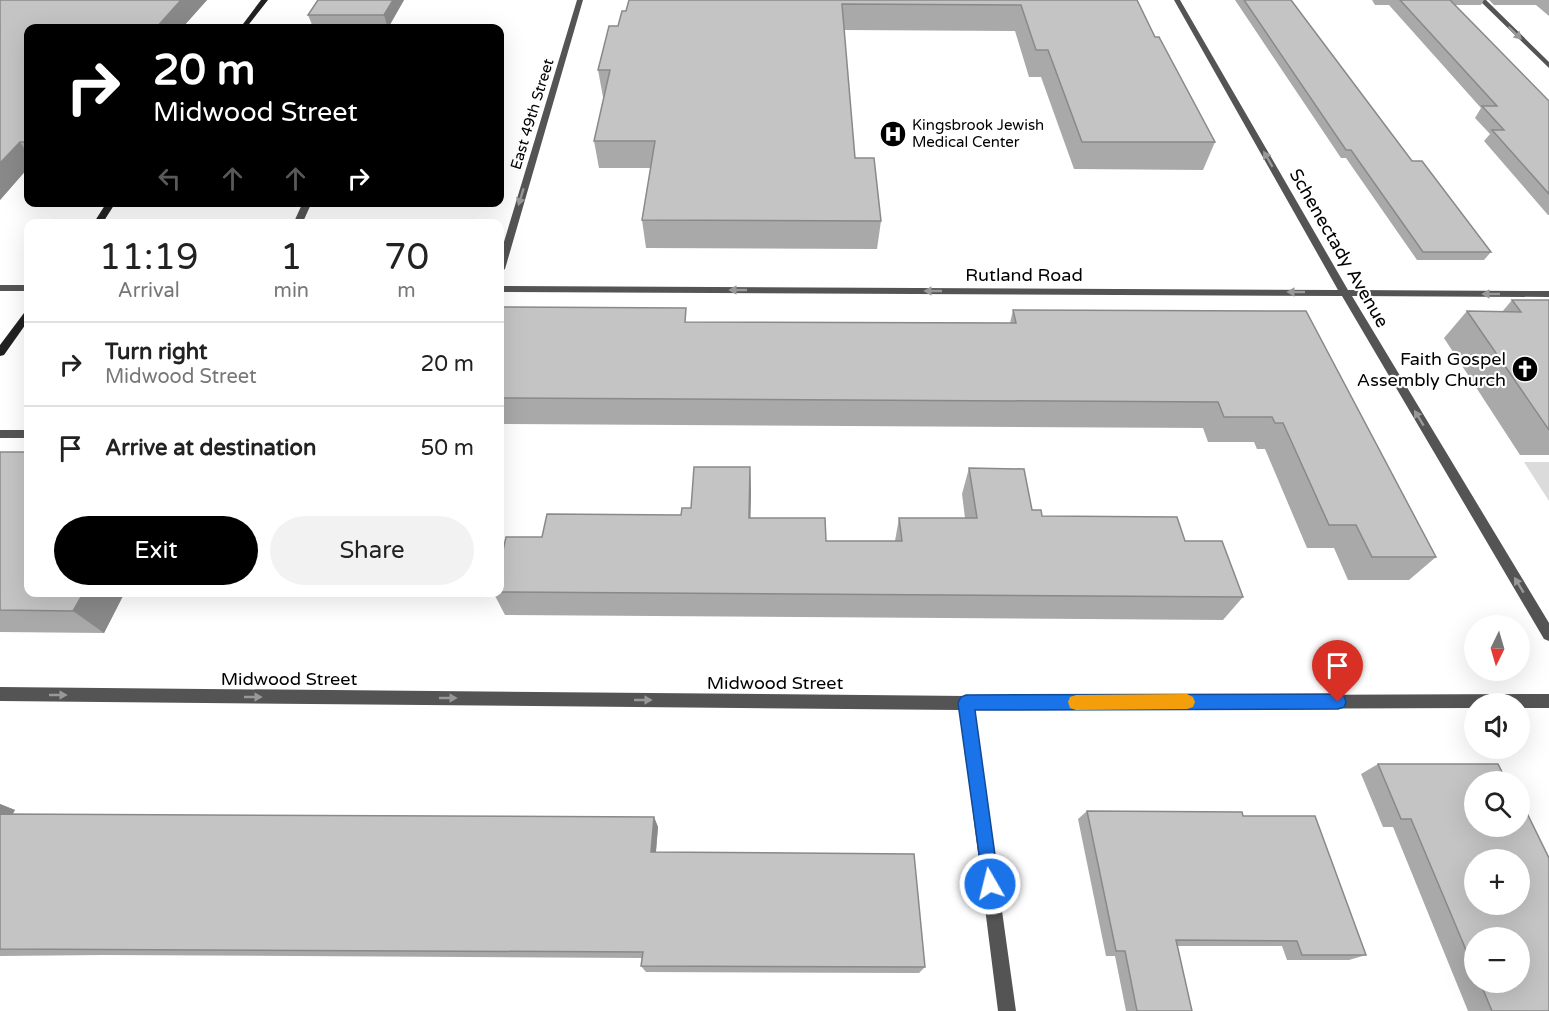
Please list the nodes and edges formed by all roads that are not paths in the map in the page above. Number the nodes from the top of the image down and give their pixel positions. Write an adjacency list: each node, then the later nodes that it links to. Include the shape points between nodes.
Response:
1 (265, 0): 5 (main road)
2 (580, 0): 7 (street, East 49th Street, one-way to 7)
3 (1177, 0): 11 (street, Schenectady Avenue, one-way to 3)
4 (1482, 0): 6 (street, one-way to 6)
5 (246, 24)
6 (1549, 66)
7 (504, 256)
8 (0, 288): 9 (street)
9 (24, 288)
10 (504, 289): 11 (street, Rutland Road, one-way to 10)
11 (1345, 293): 12 (street, Rutland Road, one-way to 11); 17 (street, Schenectady Avenue, one-way to 11)
12 (1549, 294)
13 (24, 320): 14 (main road)
14 (0, 352)
15 (0, 434): 16 (street)
16 (24, 434)
17 (1549, 635)
18 (0, 694): 20 (street, Midwood Street, one-way to 20)
19 (1549, 701): 20 (street, Midwood Street)
20 (966, 703): 21 (street)
21 (1007, 1011)

